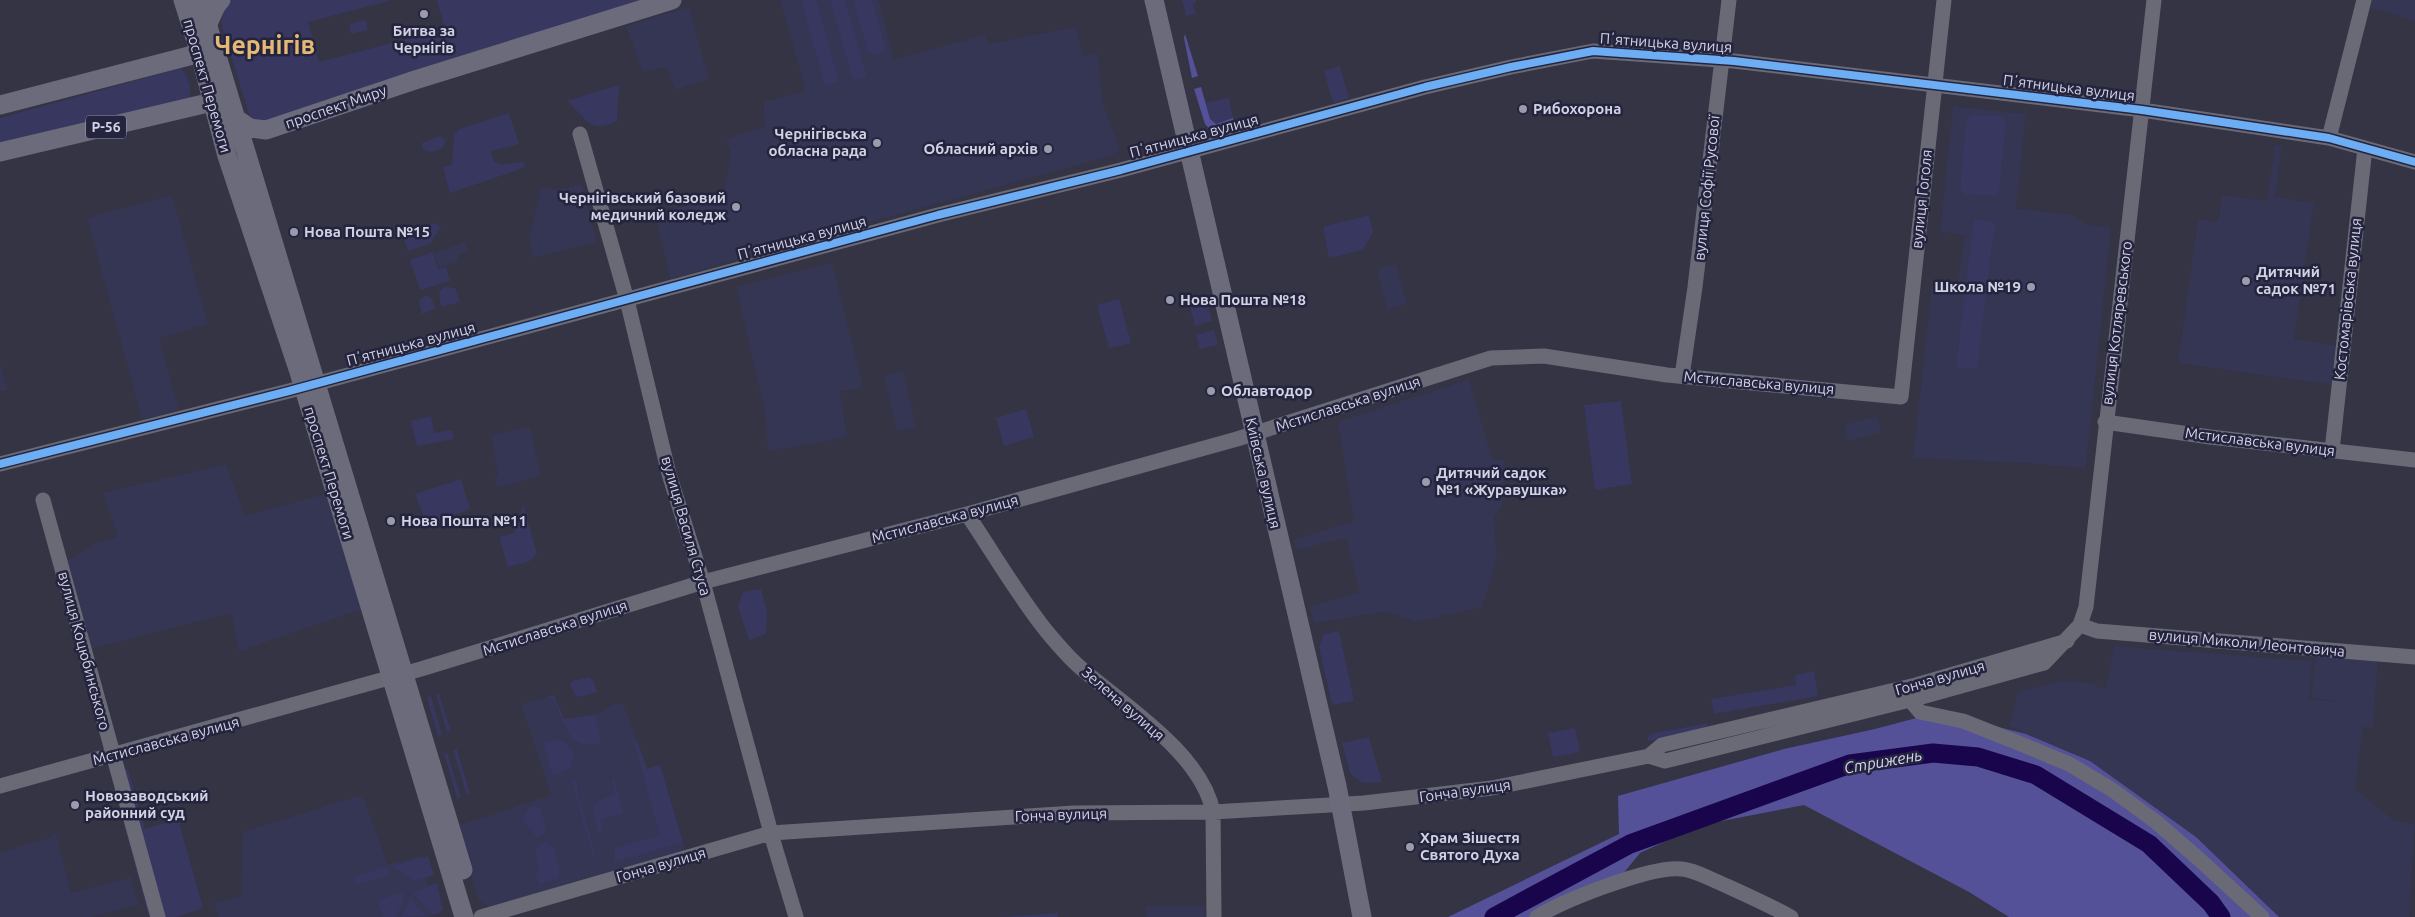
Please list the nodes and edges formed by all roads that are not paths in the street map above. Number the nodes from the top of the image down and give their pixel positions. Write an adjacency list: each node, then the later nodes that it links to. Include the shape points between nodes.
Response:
1 (182, 0): 11 (main road, проспект Перемоги)
2 (200, 0): 10 (main road, проспект Перемоги)
3 (221, 0): 10 (main road)
4 (672, 0): 19 (main road, проспект Миру)
5 (1154, 0): 23 (main road, Київська вулиця)
6 (1729, 0): 12 (street, вулиця Софії Русової)
7 (1944, 0): 14 (street, вулиця Гоголя)
8 (2154, 0): 17 (street, вулиця Котляревського)
9 (2364, 0): 21 (street)
10 (207, 23): 11 (main road)
11 (207, 51): 13 (main road, проспект Перемоги); 15 (main road, проспект Перемоги); 16 (main road)
12 (1722, 59): 14 (street, Пʼятницька вулиця); 23 (street, Пʼятницька вулиця, via 1593,51 1425,87); 28 (street, вулиця Софії Русової, via 1696,287)
13 (222, 76): 15 (main road); 18 (main road, проспект Перемоги)
14 (1934, 85): 17 (street, Пʼятницька вулиця); 30 (street, вулиця Гоголя)
15 (212, 102): 18 (main road, проспект Миру); 24 (main road, Р-56); 29 (main road, проспект Перемоги, via 227,156)
16 (0, 105)
17 (2142, 110): 21 (street, Пʼятницька вулиця); 31 (street, вулиця Котляревського)
18 (238, 121): 19 (main road, проспект Миру, via 250,128); 25 (main road, проспект Перемоги)
19 (266, 130): 25 (main road, via 251,144)
20 (580, 134): 27 (street, вулиця Василя Стуса)
21 (2329, 138): 22 (street, Пʼятницька вулиця)
22 (2365, 148): 26 (street, Пʼятницька вулиця); 33 (street, Костомарівська вулиця)
23 (1190, 151): 27 (street, Пʼятницька вулиця, via 938,215); 32 (main road, Київська вулиця)
24 (0, 152)
25 (247, 158): 29 (main road, проспект Перемоги)
26 (2415, 162)
27 (627, 300): 29 (street, Пʼятницька вулиця); 38 (street, вулиця Василя Стуса, via 670,474)
28 (1682, 376): 30 (street, Мстиславська вулиця); 32 (street, Мстиславська вулиця, via 1544,356 1491,358)
29 (310, 385): 35 (street, Пʼятницька вулиця); 42 (main road, проспект Перемоги)
30 (1900, 397)
31 (2105, 422): 33 (street, Мстиславська вулиця); 39 (street, вулиця Котляревського, via 2086,607)
32 (1255, 434): 37 (street, Мстиславська вулиця); 47 (main road, Київська вулиця)
33 (2332, 450): 34 (street, Мстиславська вулиця)
34 (2415, 460)
35 (0, 464)
36 (44, 500): 44 (street, вулиця Коцюбинського)
37 (967, 514): 38 (street, Мстиславська вулиця); 48 (street, Зелена вулиця, via 998,565 1048,633 1080,668 1183,757 1211,799)
38 (703, 582): 42 (street, Мстиславська вулиця); 49 (street, вулиця Василя Стуса)
39 (2080, 626): 40 (street, вулиця Котляревського); 41 (street, вулиця Миколи Леонтовича)
40 (2067, 641): 43 (street, Гонча вулиця, via 2044,663); 45 (street, Гонча вулиця, via 1916,686 1662,745)
41 (2415, 657)
42 (397, 676): 44 (street, Мстиславська вулиця); 52 (main road, проспект Перемоги); 53 (main road, проспект Перемоги)
43 (1910, 700): 45 (street, Гонча вулиця, via 1665,761); 60 (street, Гонча вулиця, via 1920,712 1963,721 2016,742 2069,764 2111,789 2155,821)
44 (113, 755): 46 (street, Мстиславська вулиця); 51 (street, вулиця Коцюбинського)
45 (1648, 756): 47 (street, Гонча вулиця, via 1492,788)
46 (0, 786)
47 (1341, 805): 48 (street, Гонча вулиця); 57 (main road, Київська вулиця)
48 (1213, 812): 49 (street, Гонча вулиця, via 1074,812); 56 (street, Зелена вулиця)
49 (771, 833): 54 (street, Гонча вулиця); 55 (street, вулиця Василя Стуса)
50 (1764, 910): 58 (street, via 1694,872 1672,869 1641,874 1612,884); 59 (street)
51 (158, 917)
52 (464, 917)
53 (477, 917)
54 (481, 917)
55 (796, 917)
56 (1214, 917)
57 (1362, 917)
58 (1536, 917)
59 (1790, 917)
60 (2262, 917)

